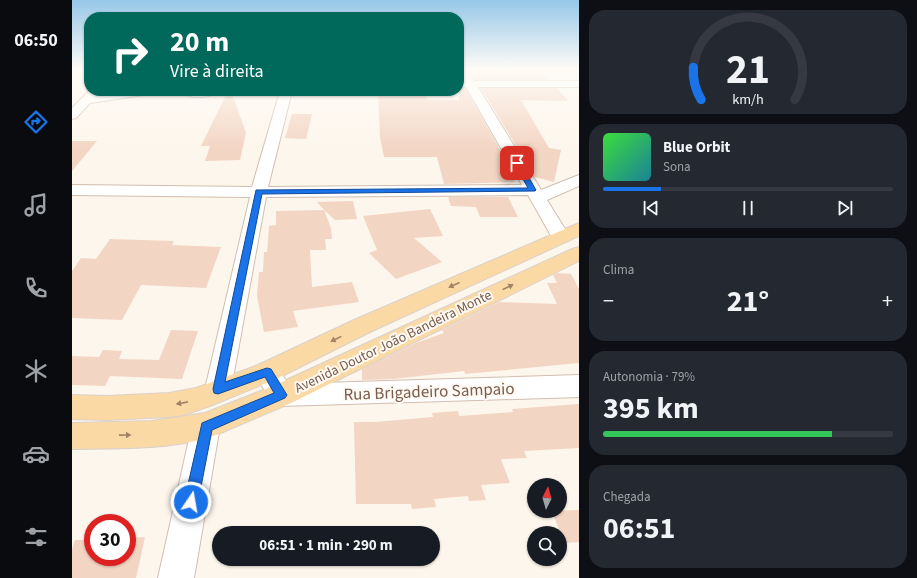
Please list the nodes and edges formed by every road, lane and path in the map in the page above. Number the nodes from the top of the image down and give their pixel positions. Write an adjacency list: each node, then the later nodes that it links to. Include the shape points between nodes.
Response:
1 (93, 96): 4 (street)
2 (285, 96): 7 (street)
3 (473, 96): 8 (street)
4 (72, 115)
5 (579, 180): 8 (street)
6 (72, 190): 7 (street)
7 (259, 192): 8 (street); 14 (street)
8 (535, 194): 9 (street)
9 (574, 247): 10 (main road, Avenida Doutor João Bandeira Monte, one-way to 10); 11 (main road, Avenida Doutor João Bandeira Monte, one-way to 9)
10 (362, 326): 11 (main road); 12 (main road, Avenida Doutor João Bandeira Monte, one-way to 12)
11 (384, 346): 15 (main road, Avenida Doutor João Bandeira Monte)
12 (267, 372): 14 (main road, Avenida Doutor João Bandeira Monte); 15 (street)
13 (579, 386): 15 (street, Rua Brigadeiro Sampaio)
14 (218, 389): 17 (main road, Avenida Doutor João Bandeira Monte, one-way to 17, via 184,403)
15 (281, 395): 18 (main road, Avenida Doutor João Bandeira Monte)
16 (72, 407): 17 (main road, Avenida Doutor João Bandeira Monte)
17 (107, 408): 19 (main road)
18 (206, 426): 19 (main road, Avenida Doutor João Bandeira Monte, one-way to 18, via 151,434); 20 (street)
19 (86, 435)
20 (176, 578)

